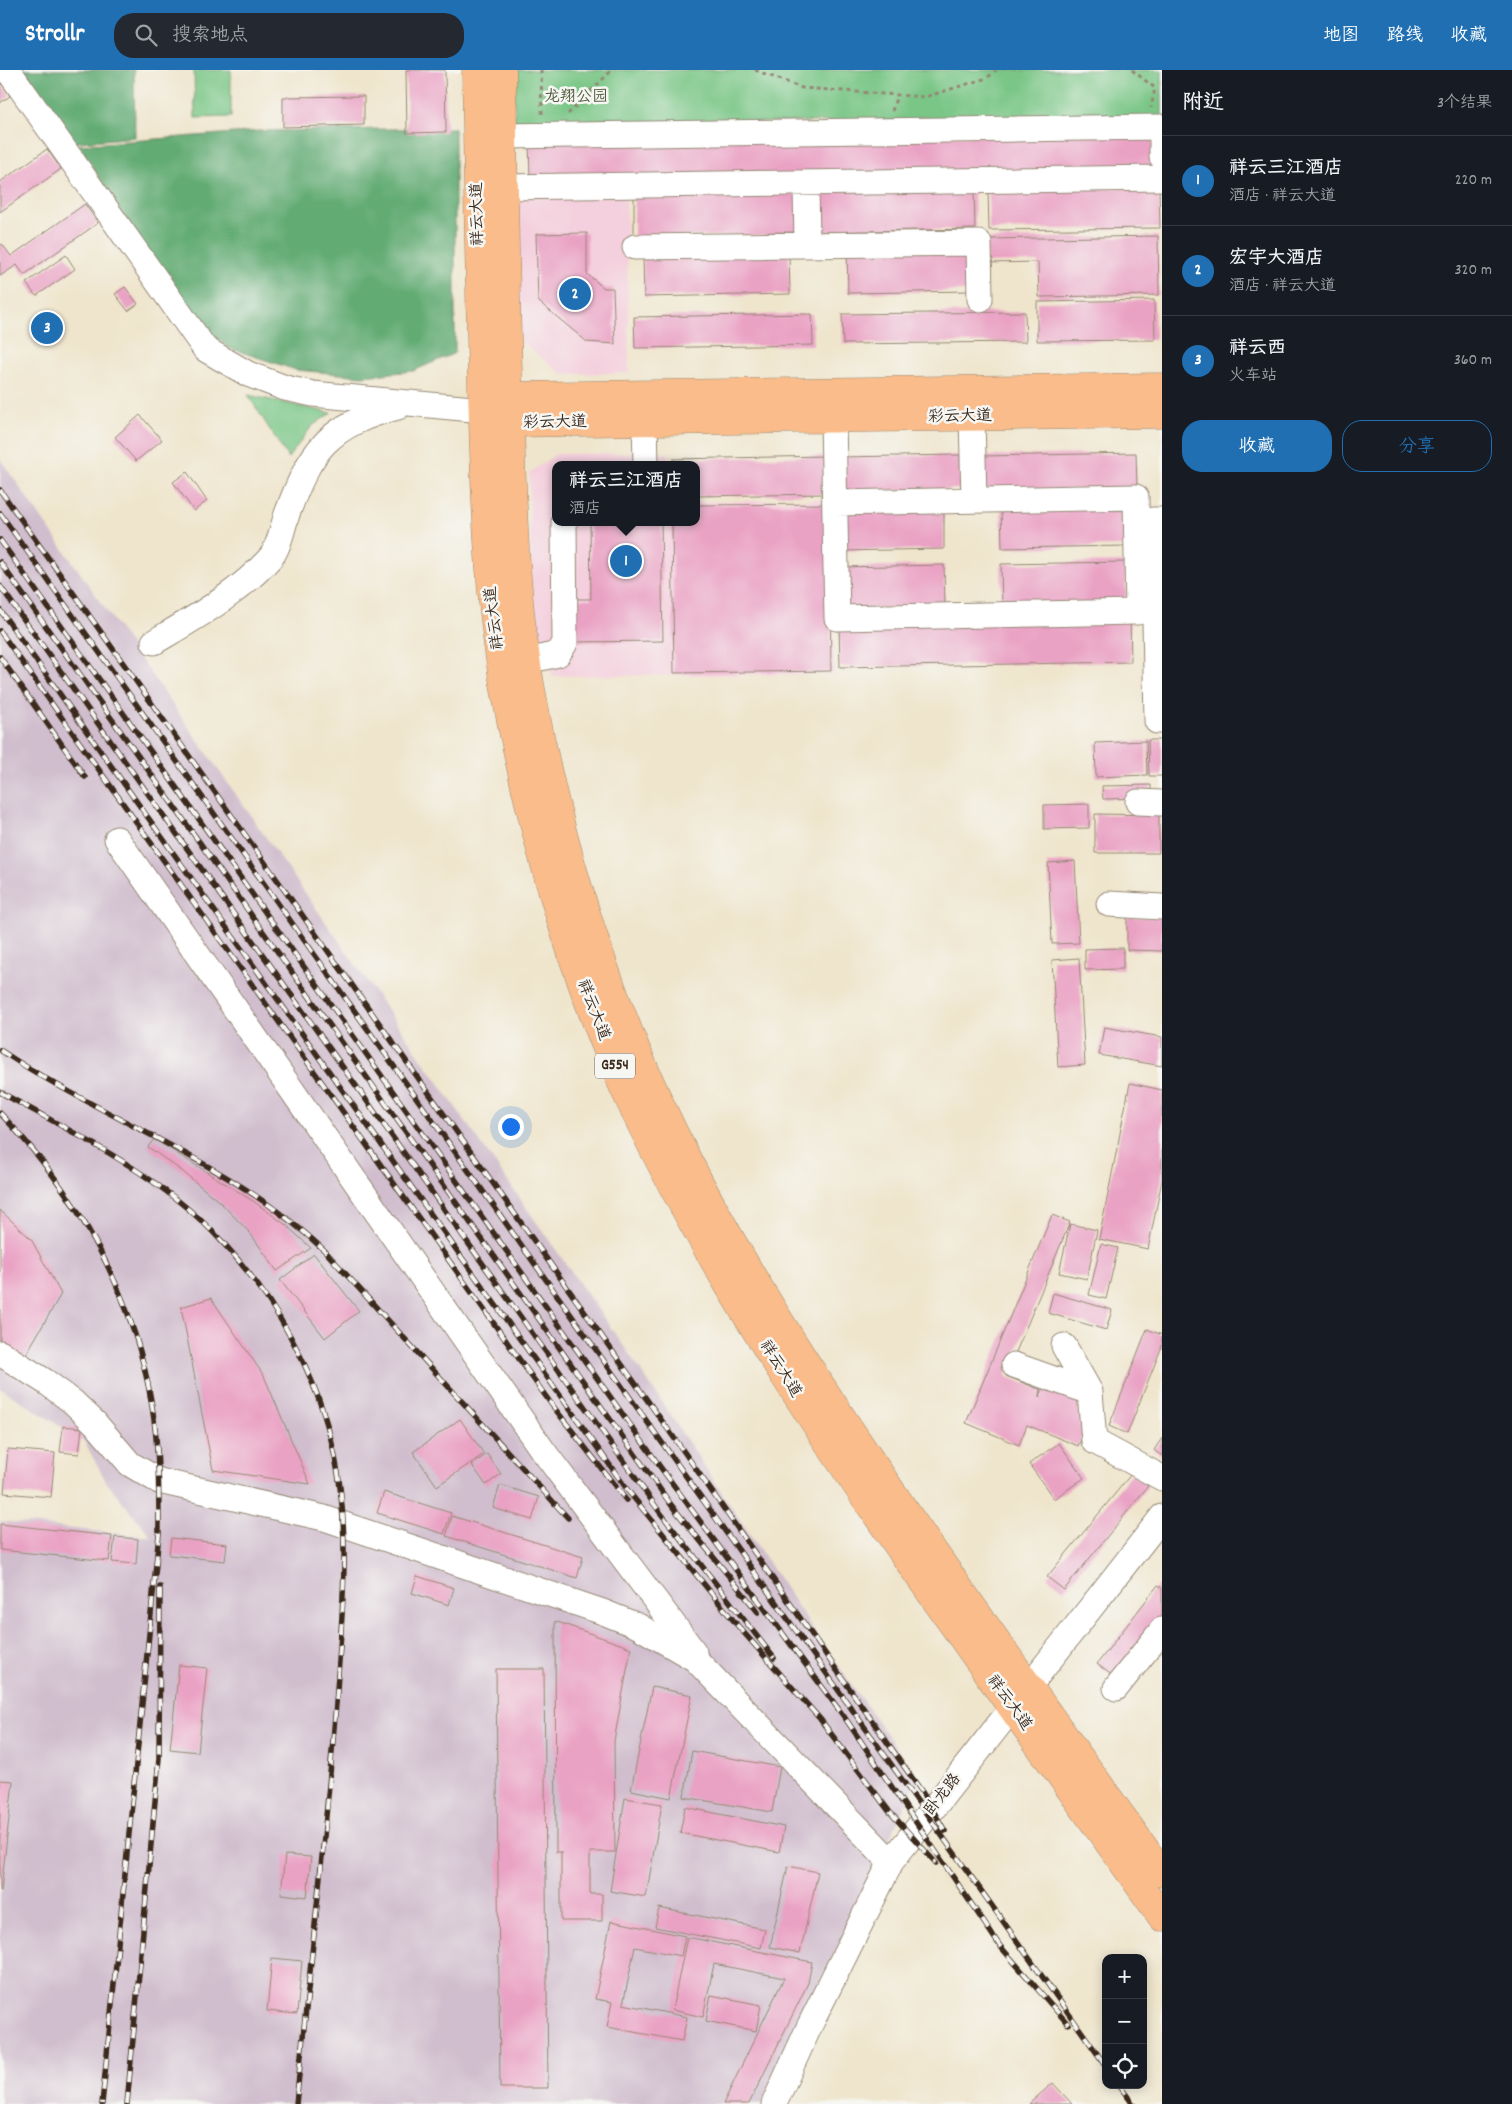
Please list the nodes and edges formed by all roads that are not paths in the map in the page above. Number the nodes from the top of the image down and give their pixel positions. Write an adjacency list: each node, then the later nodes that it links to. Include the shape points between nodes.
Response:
1 (8, 70): 15 (street, via 205,349 248,374 285,388 337,397)
2 (476, 70): 16 (main road, 祥云大道 / G554)
3 (502, 70): 5 (main road, 祥云大道 / G554)
4 (1157, 127): 5 (street, via 546,126); 6 (street)
5 (503, 136): 9 (main road, 祥云大道 / G554)
6 (1162, 157)
7 (1162, 178): 8 (street)
8 (806, 183): 9 (street); 10 (street)
9 (503, 187): 14 (main road, 祥云大道 / G554)
10 (807, 245): 11 (street); 12 (street, via 979,243)
11 (634, 247)
12 (980, 299)
13 (1162, 386): 14 (main road, 彩云大道)
14 (508, 396): 16 (main road, 彩云大道); 21 (main road, 祥云大道 / G554)
15 (415, 402): 16 (street); 27 (street, via 369,416 327,439 310,461 296,490 272,555 226,599)
16 (483, 410): 21 (main road, 彩云大道); 43 (main road, 祥云大道 / G554, via 491,582 506,697 544,858 574,957 615,1066 663,1168 754,1329 836,1456)
17 (1162, 414): 18 (main road, 彩云大道)
18 (972, 417): 19 (main road, 彩云大道); 23 (street)
19 (833, 419): 20 (main road, 彩云大道); 24 (street)
20 (645, 421): 21 (main road, 彩云大道); 22 (street)
21 (509, 423): 28 (main road, 祥云大道 / G554, via 517,580)
22 (646, 461)
23 (974, 500): 24 (street); 24 (street, via 1136,497 1138,612 837,618)
24 (835, 503)
25 (1162, 520): 29 (street, via 1153,520 1157,721)
26 (564, 526): 28 (street, via 565,643 558,654)
27 (154, 642)
28 (527, 661): 41 (main road, 祥云大道 / G554, via 558,811 593,932 639,1056 686,1156 725,1229 817,1379)
29 (1162, 721)
30 (116, 839): 40 (street, via 541,1448)
31 (1109, 904): 32 (street)
32 (1162, 907)
33 (1064, 1346): 36 (street)
34 (0, 1353): 40 (street, via 72,1402 130,1464 159,1480 324,1518 603,1612 669,1642 695,1659)
35 (1014, 1365): 36 (street)
36 (1090, 1392): 37 (street, via 1094,1441)
37 (1162, 1478)
38 (1162, 1517): 41 (street, 卧龙路)
39 (1162, 1630): 42 (street)
40 (714, 1678): 44 (street)
41 (1029, 1686): 43 (street, 卧龙路); 45 (main road, 祥云大道 / G554)
42 (1116, 1688)
43 (1012, 1708): 44 (street, 卧龙路); 46 (main road, 祥云大道 / G554)
44 (891, 1862): 47 (street, 卧龙路)
45 (1160, 1867)
46 (1162, 1917)
47 (774, 2104)

